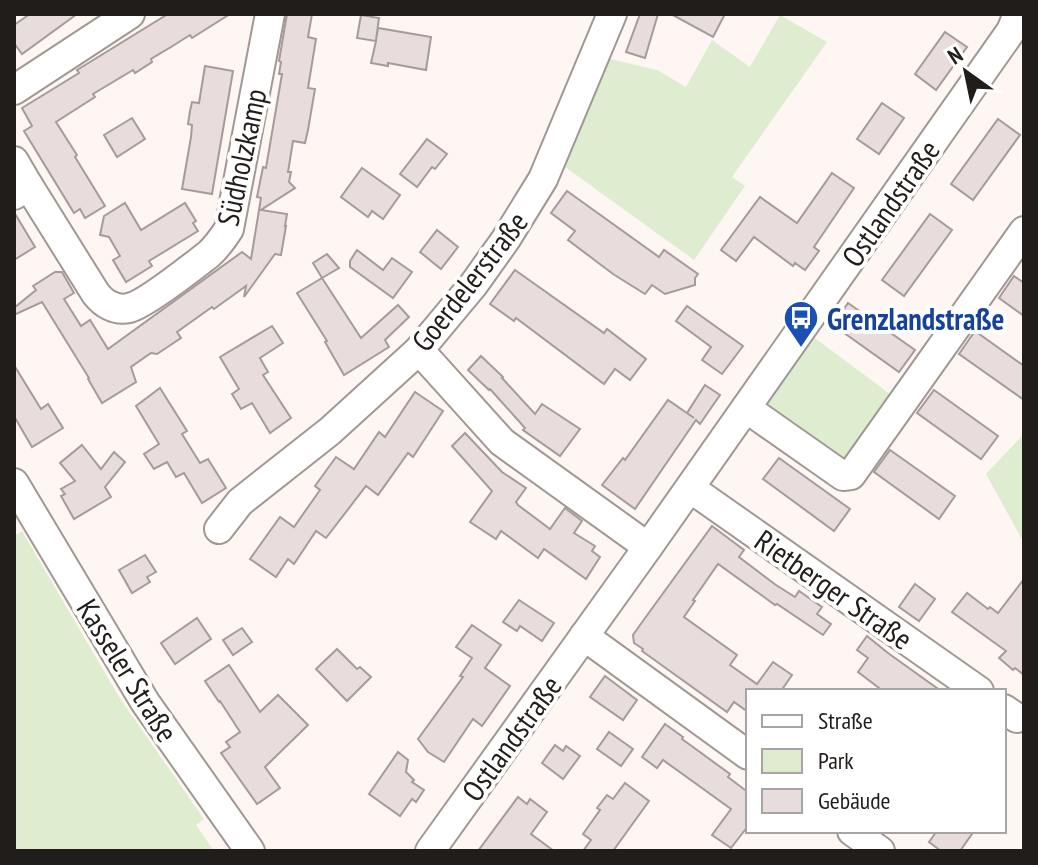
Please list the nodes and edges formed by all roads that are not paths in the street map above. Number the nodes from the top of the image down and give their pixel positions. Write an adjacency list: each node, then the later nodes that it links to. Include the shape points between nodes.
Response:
1 (130, 14): 5 (street)
2 (270, 14): 6 (street, Südholzkamp, via 229,229 209,254 139,304 122,309 103,303)
3 (612, 14): 8 (street, Goerdelerstraße, via 532,199 474,284)
4 (1018, 14): 9 (street, Ostlandstraße)
5 (14, 90)
6 (19, 181)
7 (1024, 231): 9 (street, via 851,475 843,476)
8 (419, 350): 12 (street, Goerdelerstraße, via 330,431 240,502); 13 (street, via 502,442)
9 (746, 408): 11 (street, Ostlandstraße)
10 (14, 483): 18 (street, Kasseler Straße, via 145,702)
11 (690, 488): 13 (street, Ostlandstraße); 15 (street, Rietberger Straße)
12 (219, 529)
13 (648, 547): 14 (street, Ostlandstraße)
14 (584, 636): 16 (street); 19 (street, Ostlandstraße)
15 (976, 689)
16 (746, 754)
17 (855, 833): 20 (street)
18 (250, 851)
19 (430, 851)
20 (880, 851)

